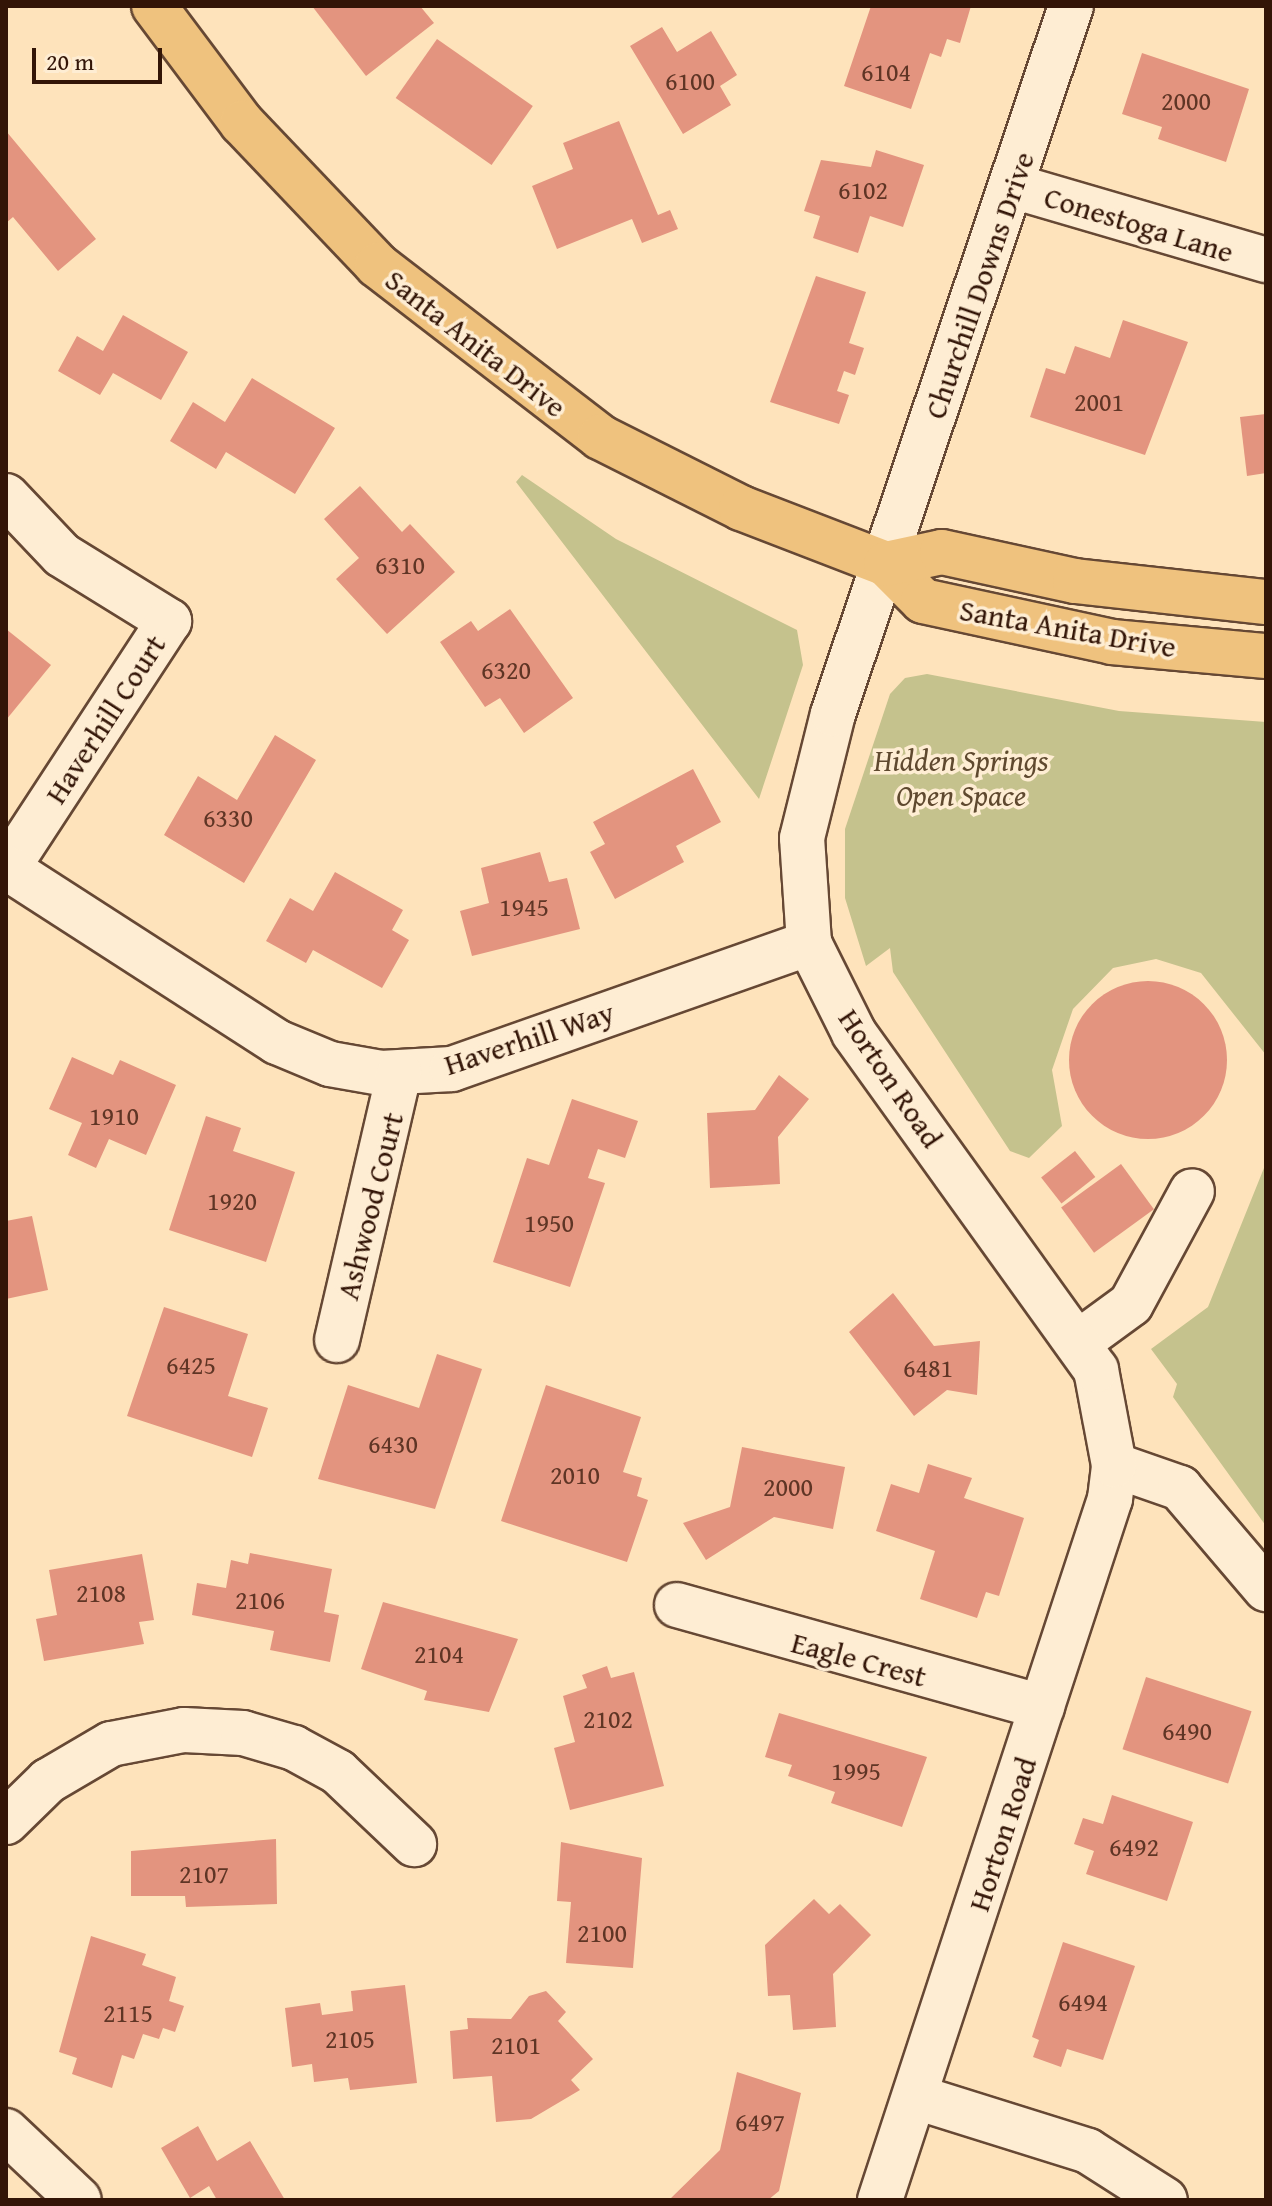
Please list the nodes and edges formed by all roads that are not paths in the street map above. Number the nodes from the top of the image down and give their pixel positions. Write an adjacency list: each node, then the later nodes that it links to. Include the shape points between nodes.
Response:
1 (154, 6): 6 (main road, Santa Anita Drive, via 297,185 399,285 482,351 600,437 741,508)
2 (1071, 6): 3 (street, Churchill Downs Drive)
3 (1013, 186): 4 (street, Conestoga Lane); 6 (street, Churchill Downs Drive)
4 (1266, 260)
5 (6, 496): 9 (street, Haverhill Court, via 62,555 169,621)
6 (886, 564): 7 (main road, Santa Anita Drive, via 942,552 1075,581); 8 (main road, Santa Anita Drive, via 923,601 1112,642); 10 (street, Horton Road, via 813,778 802,838)
7 (1266, 602)
8 (1266, 656)
9 (7, 869): 11 (street, Haverhill Way, via 277,1042 330,1064)
10 (809, 943): 11 (street, Haverhill Way, via 452,1069); 14 (street, Horton Road, via 854,1033)
11 (399, 1073): 13 (street, Ashwood Court)
12 (1192, 1191): 14 (street, via 1131,1304)
13 (337, 1340)
14 (1079, 1342): 15 (street, Horton Road, via 1111,1417)
15 (1114, 1465): 16 (street, via 1180,1488); 18 (street, Horton Road, via 1110,1499)
16 (1266, 1589)
17 (677, 1605): 18 (street, Eagle Crest)
18 (1042, 1707): 21 (street, Horton Road)
19 (6, 1822): 20 (street, via 48,1781 111,1744 184,1730 243,1733 294,1748 338,1772)
20 (414, 1844)
21 (916, 2097): 24 (street, Horton Road); 25 (street, via 1088,2151)
22 (6, 2131): 23 (street)
23 (79, 2200)
24 (880, 2200)
25 (1165, 2200)

